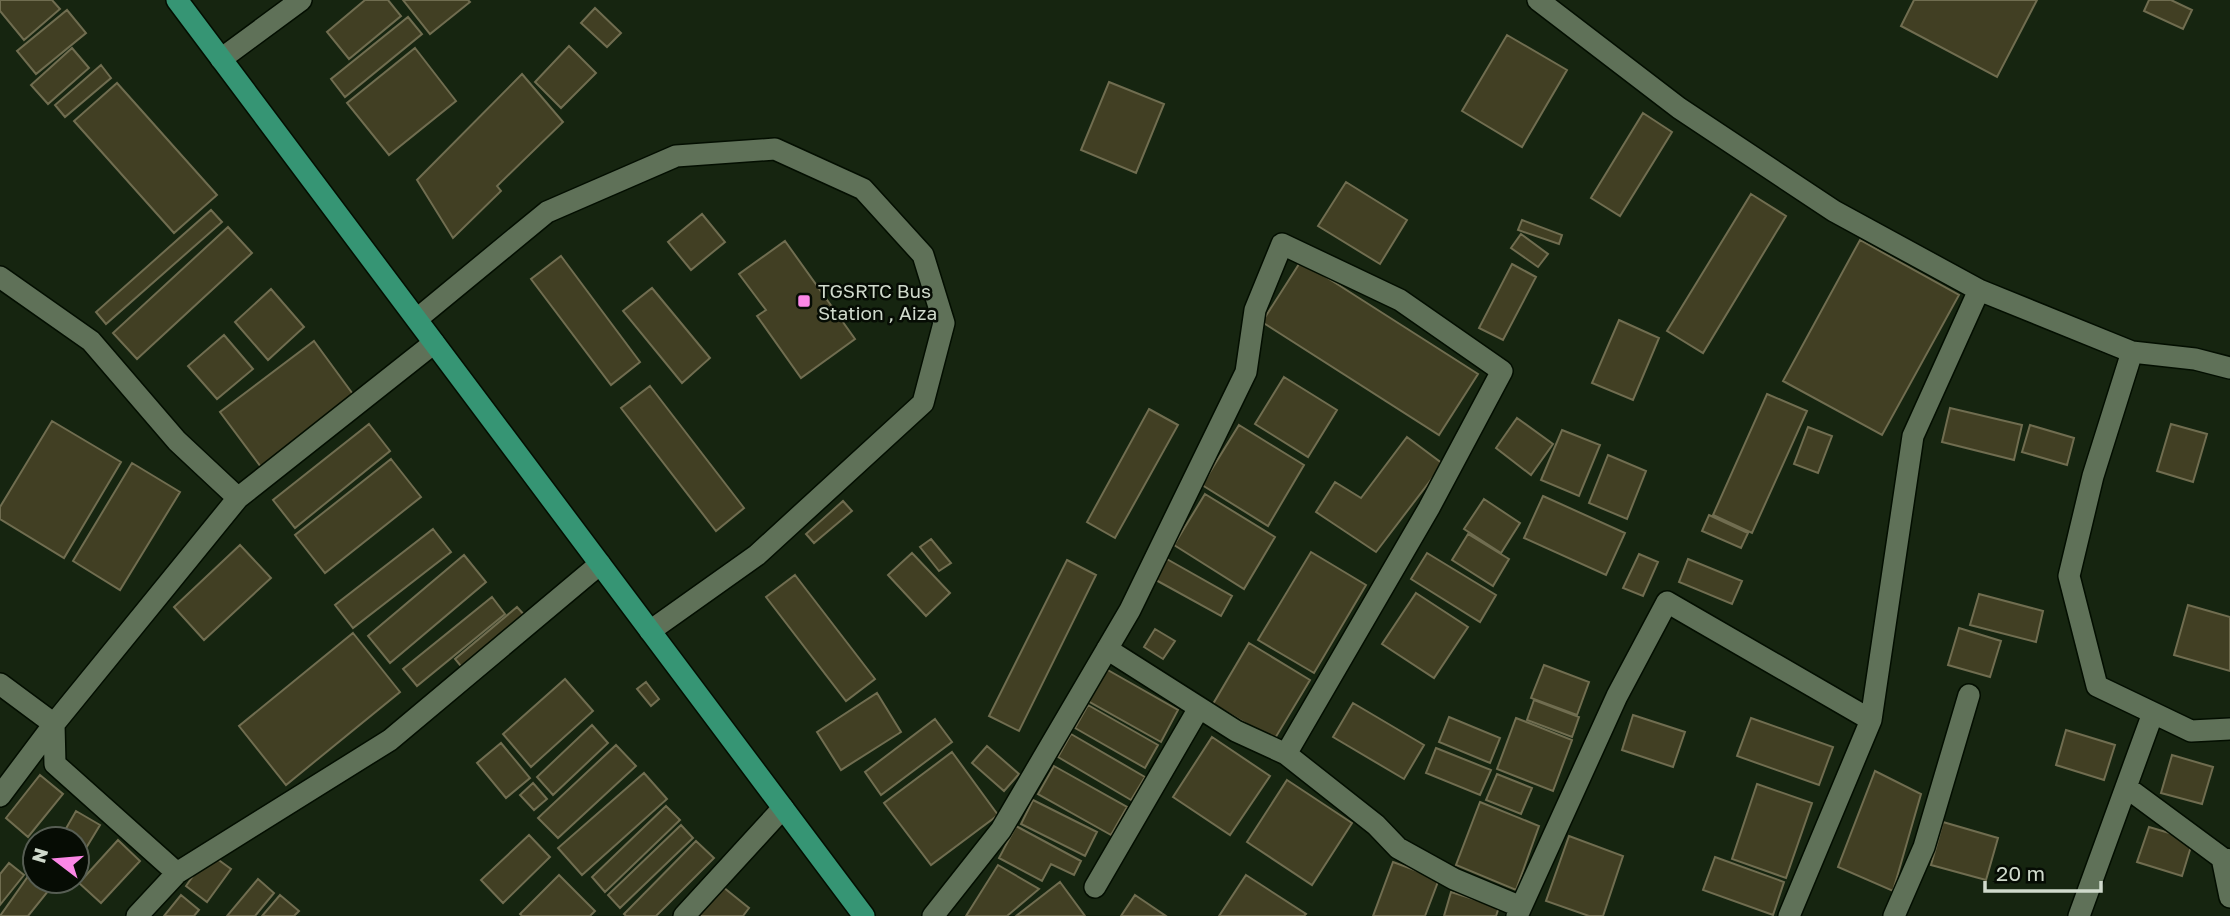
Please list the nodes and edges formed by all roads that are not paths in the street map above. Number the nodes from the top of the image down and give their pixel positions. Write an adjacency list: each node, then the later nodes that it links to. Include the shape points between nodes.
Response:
1 (177, 0): 4 (main road)
2 (300, 0): 4 (street)
3 (1538, 0): 6 (street, via 1679,108 1834,211)
4 (221, 59): 7 (main road)
5 (0, 277): 11 (street, via 91,341 177,441)
6 (1979, 290): 9 (street); 19 (street, via 1913,436)
7 (417, 319): 8 (main road); 13 (street, via 547,212 676,156 775,149 863,189 923,255 944,323 923,403 757,555)
8 (434, 343): 11 (street); 12 (main road)
9 (2132, 352): 10 (street); 18 (street, via 2093,476 2069,576 2097,686)
10 (2230, 368)
11 (238, 498): 20 (street)
12 (600, 564): 13 (main road); 27 (street, via 390,740)
13 (650, 631): 25 (main road)
14 (1107, 649): 17 (street); 22 (street, via 1246,372 1255,310 1282,244 1400,300 1502,371 1429,508); 34 (street, via 1001,830)
15 (0, 684): 20 (street)
16 (1969, 695): 36 (street, via 1924,847)
17 (1199, 708): 22 (street); 28 (street)
18 (2153, 713): 21 (street, via 2191,731); 23 (street)
19 (1871, 720): 30 (street, via 1667,602 1617,696); 35 (street)
20 (54, 724): 24 (street); 27 (street, via 55,764)
21 (2230, 729)
22 (1286, 754): 30 (street, via 1398,848)
23 (2126, 787): 26 (street); 37 (street)
24 (0, 796)
25 (783, 808): 32 (street); 33 (main road)
26 (2226, 859): 29 (street)
27 (177, 873): 31 (street)
28 (1095, 887)
29 (2230, 897)
30 (1519, 911)
31 (137, 916)
32 (684, 916)
33 (864, 916)
34 (933, 916)
35 (1789, 916)
36 (1894, 916)
37 (2079, 916)

